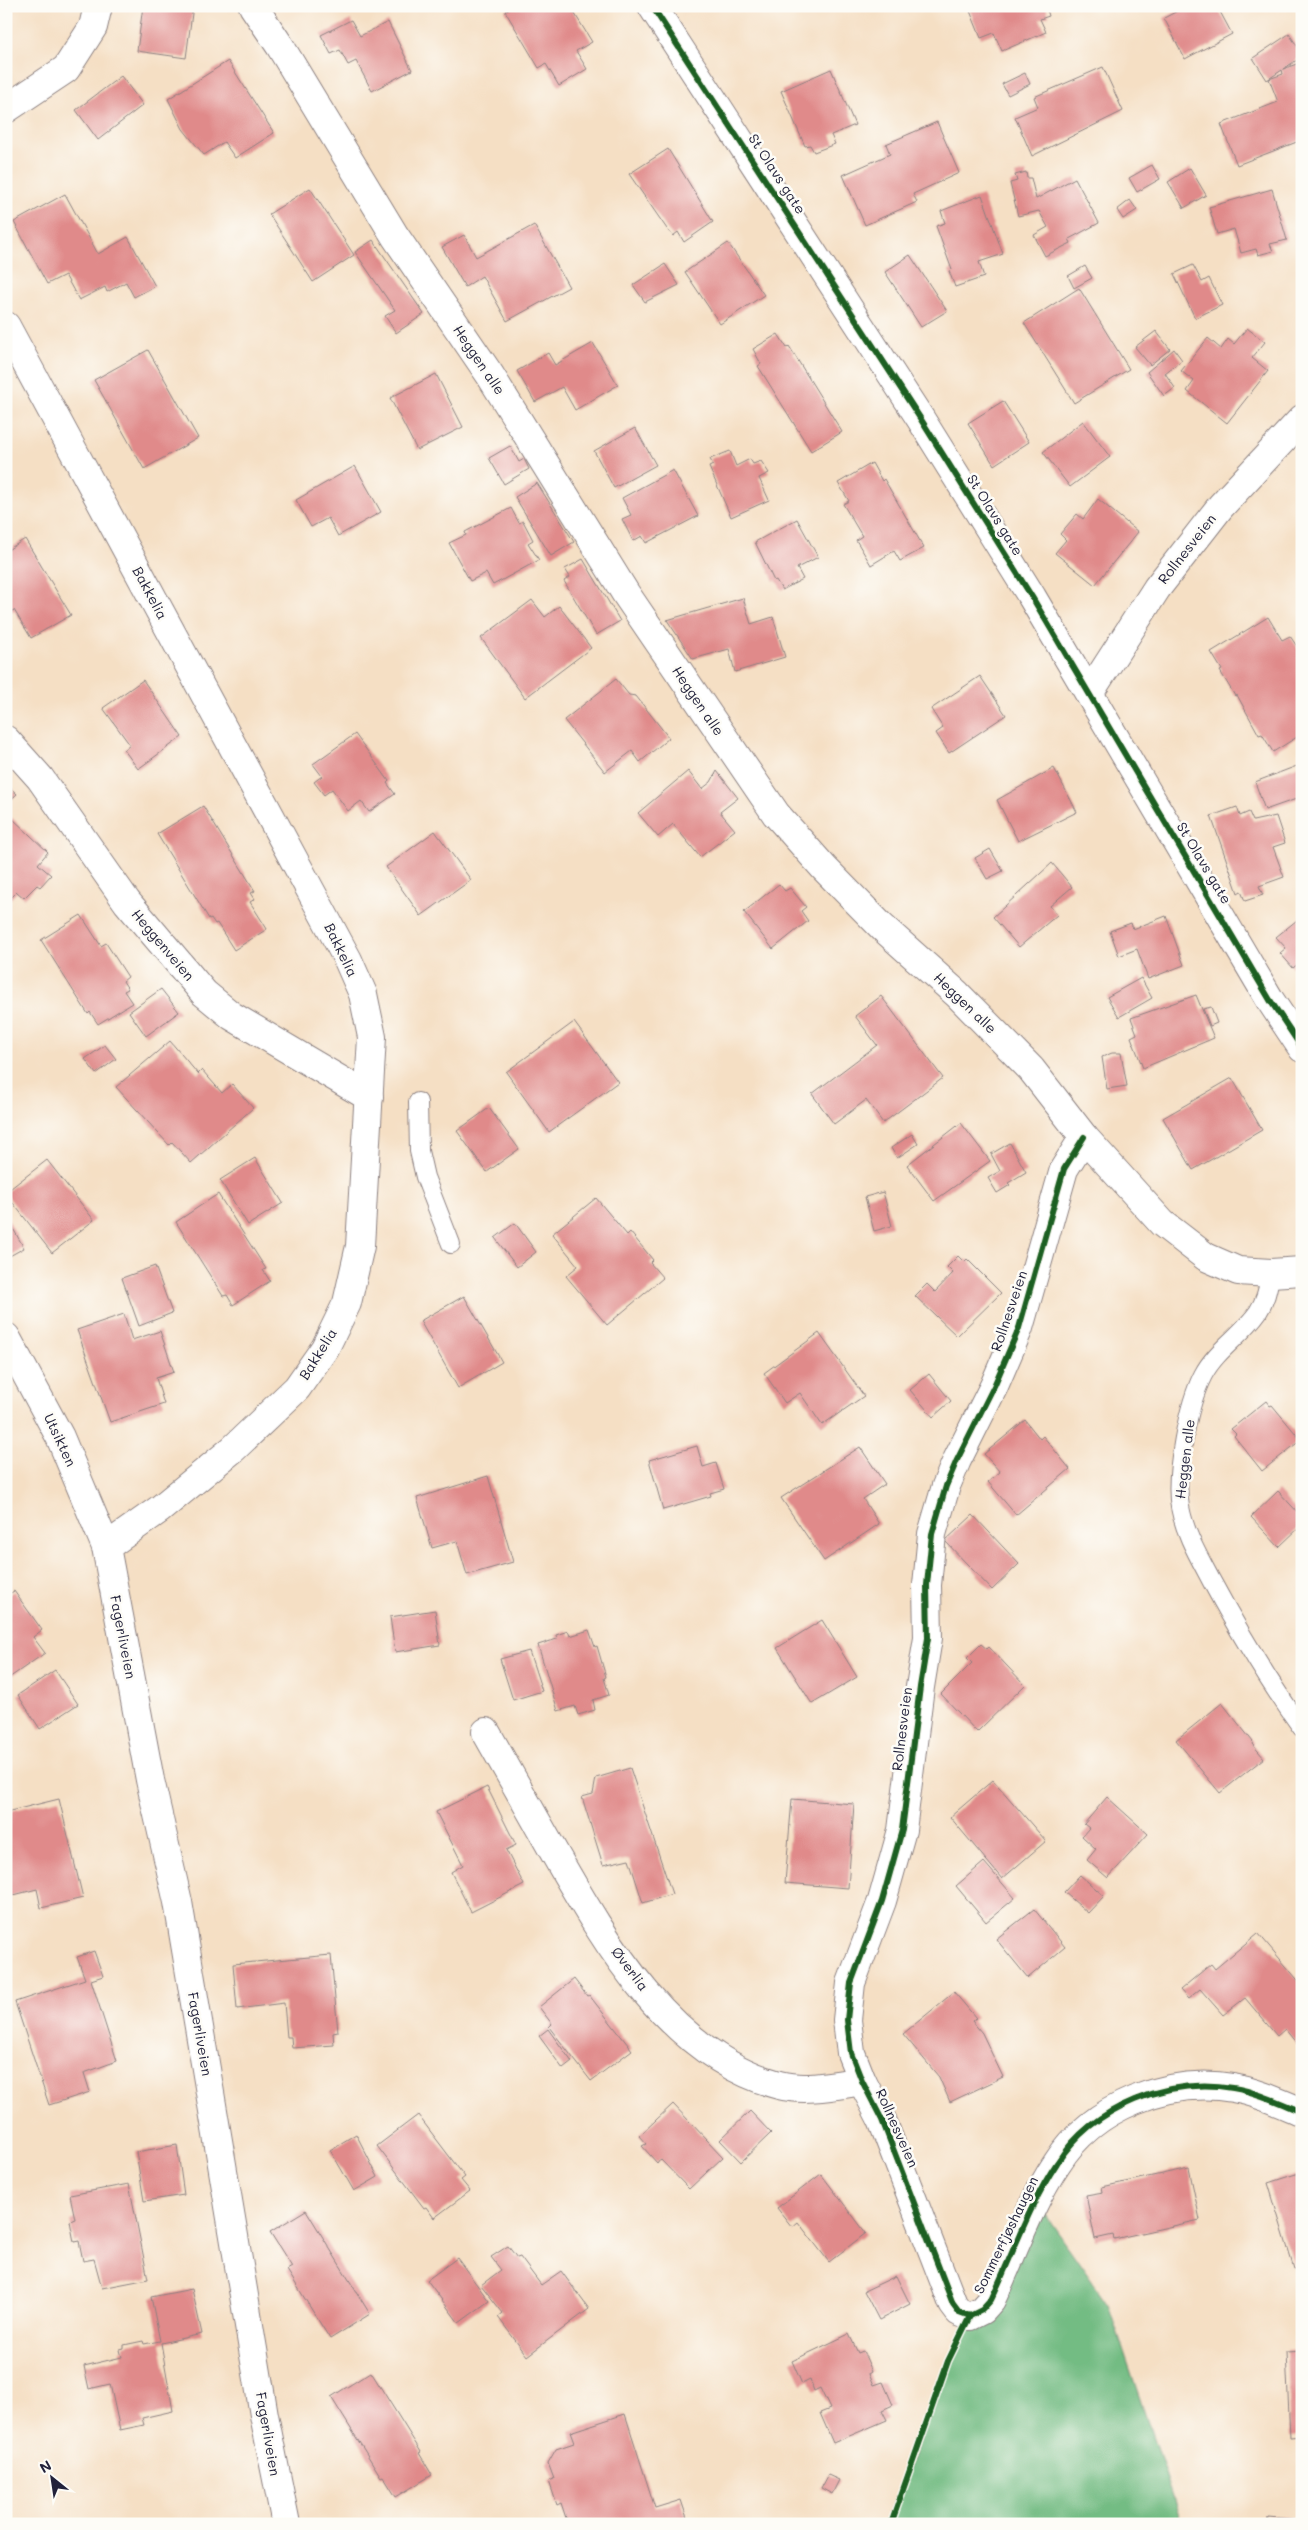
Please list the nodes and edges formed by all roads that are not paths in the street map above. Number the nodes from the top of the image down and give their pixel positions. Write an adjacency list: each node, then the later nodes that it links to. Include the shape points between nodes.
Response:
1 (98, 6): 4 (street, via 93,27 66,69)
2 (253, 6): 12 (street, Heggen alle, via 395,236 495,383 626,594 776,814 850,894 1031,1069)
3 (652, 6): 7 (street, St Olavs gate, via 920,418)
4 (6, 109)
5 (6, 326): 10 (street, Bakkelia, via 348,960 363,994 372,1037)
6 (1302, 419): 7 (street, Rollnesveien, via 1221,506 1157,588)
7 (1090, 692): 9 (street, St Olavs gate, via 1270,1000)
8 (6, 740): 10 (street, Heggenveien, via 40,778 127,902 204,993 232,1016)
9 (1302, 1048)
10 (369, 1097): 17 (street, Bakkelia, via 360,1246 347,1303 325,1348 297,1388 234,1449 160,1509)
11 (418, 1102): 13 (lane, via 419,1151 425,1177)
12 (1084, 1136): 15 (street, Heggen alle, via 1162,1223 1206,1258 1238,1271); 20 (street, Rollnesveien, via 1064,1169 1020,1328 953,1468 932,1534 927,1585 928,1638 902,1830 882,1900 851,1983 847,2020 851,2053)
13 (451, 1244)
14 (1302, 1270): 15 (street, Heggen alle)
15 (1271, 1273): 18 (lane, Heggen alle, via 1265,1300 1257,1313 1203,1374 1185,1430 1179,1505 1191,1542 1234,1622 1268,1681)
16 (6, 1337): 17 (street, Utsikten, via 60,1437)
17 (106, 1547): 23 (street, Fagerliveien, via 150,1780 178,1902 264,2415)
18 (1302, 1728)
19 (486, 1732): 20 (street, Øverlia, via 582,1901 625,1966 661,2009 732,2067 780,2085 820,2087)
20 (862, 2081): 22 (street, Rollnesveien, via 882,2120 953,2304 959,2312)
21 (1302, 2112): 22 (street, Sommerfjøshaugen, via 1234,2088 1191,2085 1154,2092 1114,2110 1082,2134 1058,2161 1032,2205 991,2300)
22 (970, 2316)
23 (286, 2524)

